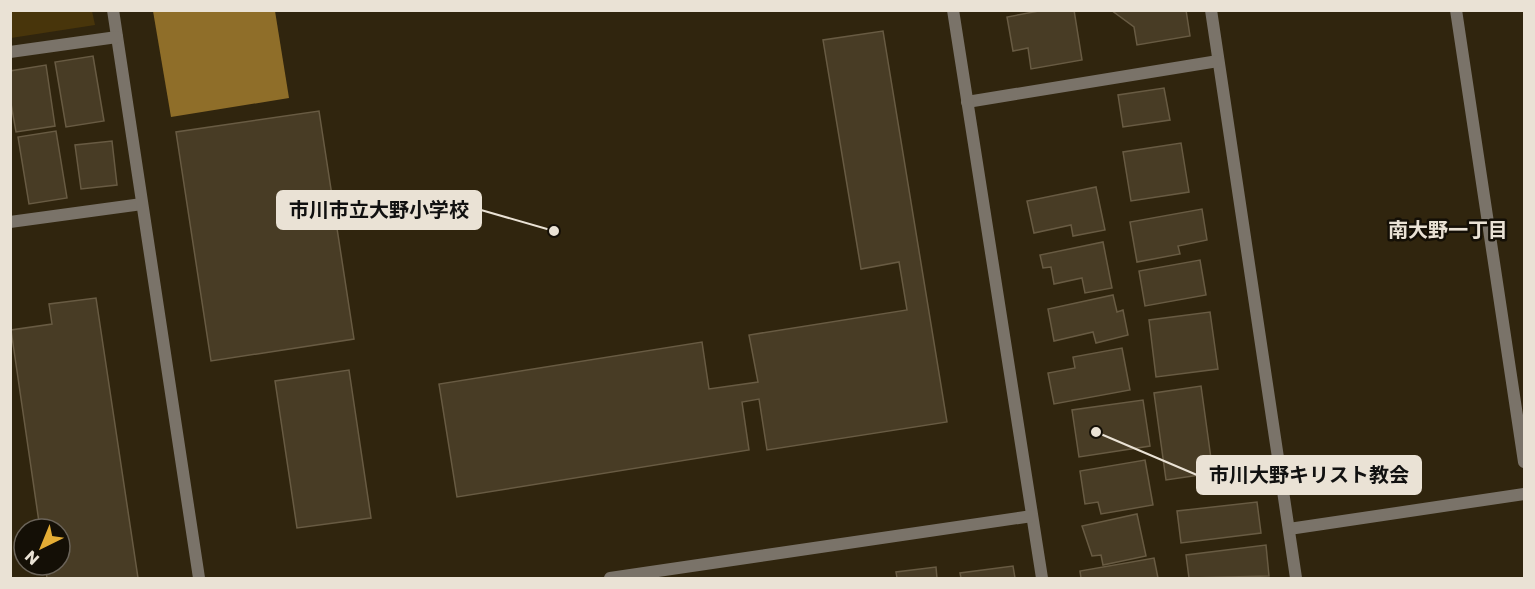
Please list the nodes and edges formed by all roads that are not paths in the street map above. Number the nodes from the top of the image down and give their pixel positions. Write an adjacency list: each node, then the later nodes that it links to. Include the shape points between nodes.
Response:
1 (113, 10): 5 (street)
2 (953, 10): 8 (street)
3 (1211, 10): 7 (street)
4 (1456, 10): 11 (street)
5 (117, 37): 6 (street); 9 (street)
6 (10, 52)
7 (1218, 61): 8 (street); 14 (street)
8 (967, 102): 13 (street)
9 (142, 204): 10 (street); 15 (street)
10 (10, 222)
11 (1524, 462)
12 (1524, 494): 14 (street)
13 (1032, 516): 16 (street); 17 (street)
14 (1289, 530): 18 (street)
15 (199, 579)
16 (610, 579)
17 (1042, 579)
18 (1296, 579)

